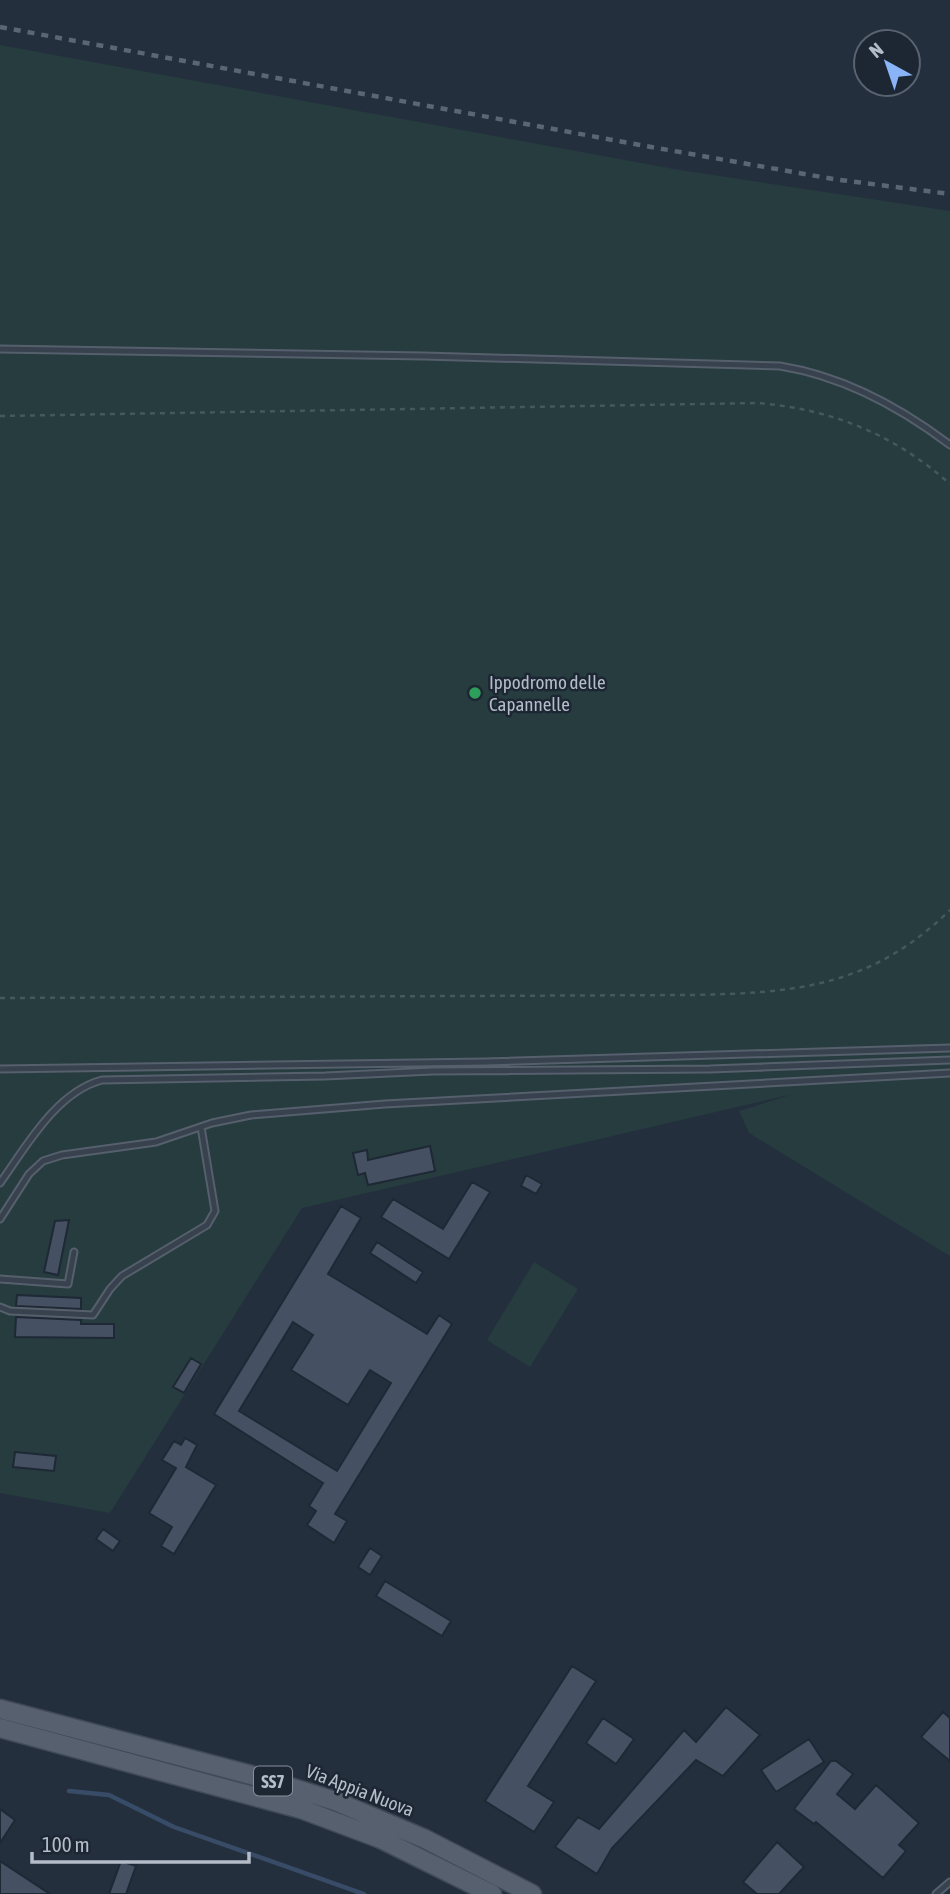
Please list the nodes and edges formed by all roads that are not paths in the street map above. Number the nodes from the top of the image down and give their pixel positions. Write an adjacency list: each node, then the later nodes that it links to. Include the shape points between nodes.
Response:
1 (0, 349): 2 (lane, via 767,365 816,373 856,388)
2 (950, 445)
3 (950, 1048): 5 (lane, via 485,1062)
4 (950, 1060): 8 (lane, via 102,1080 56,1110)
5 (0, 1069)
6 (950, 1073): 7 (lane, via 385,1104 251,1115)
7 (201, 1127): 9 (lane, via 156,1142 43,1161 29,1174); 12 (lane, via 215,1211 207,1225 122,1276 93,1315)
8 (0, 1183)
9 (0, 1219)
10 (74, 1252): 11 (lane, via 68,1284)
11 (0, 1279)
12 (0, 1307)
13 (0, 1709): 17 (main road, Via Appia Nuova / SS7, via 335,1801 425,1839)
14 (0, 1728): 16 (main road, Via Appia Nuova / SS7, via 301,1809 369,1834)
15 (950, 1882): 18 (lane)
16 (492, 1894)
17 (532, 1894)
18 (936, 1894)

